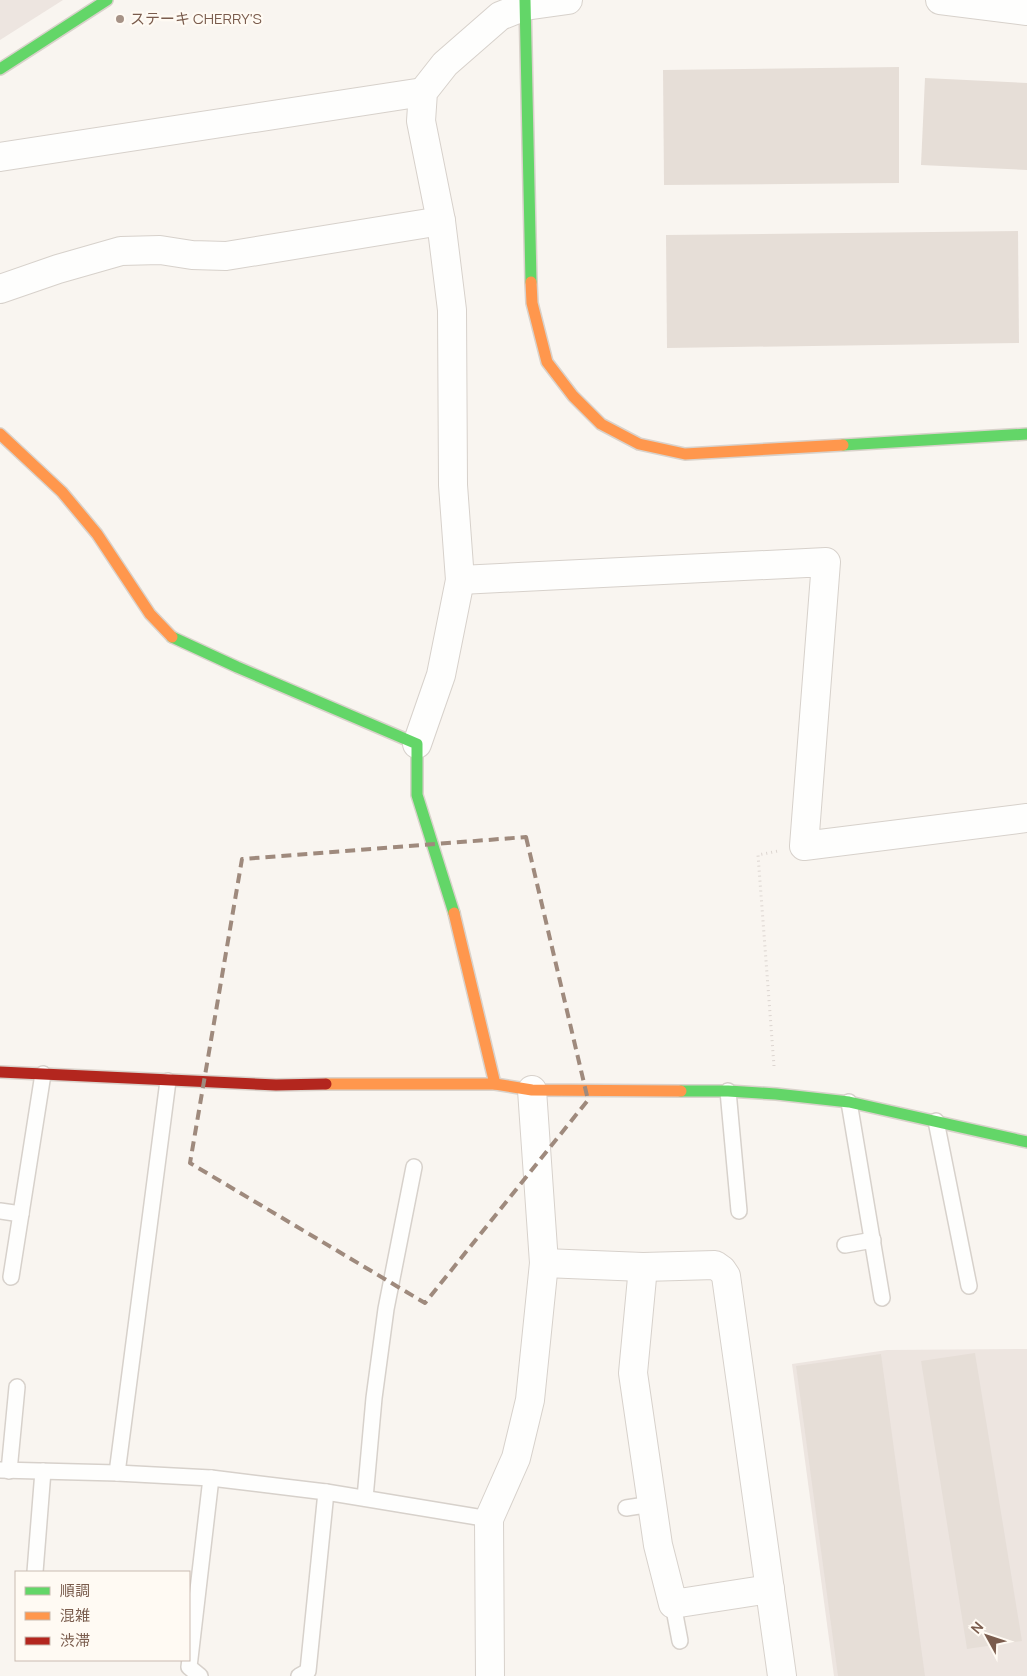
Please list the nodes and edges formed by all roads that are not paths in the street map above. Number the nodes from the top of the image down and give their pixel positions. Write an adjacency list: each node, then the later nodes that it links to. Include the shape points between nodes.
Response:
1 (107, 0): 6 (street)
2 (568, 0): 4 (street)
3 (940, 0): 5 (street)
4 (525, 3): 7 (street, via 500,16 445,64); 12 (street, via 532,303 547,362 573,396 601,424 640,444 685,454)
5 (1016, 7)
6 (0, 69)
7 (423, 92): 8 (street); 9 (street, via 421,121)
8 (0, 157)
9 (441, 221): 10 (street, via 226,256 160,250 121,252); 13 (street, via 452,310 453,485)
10 (0, 289)
11 (0, 434): 14 (street, via 62,492 96,534 150,614 172,637)
12 (1027, 434)
13 (460, 580): 14 (street, via 441,675); 15 (street, via 826,562 804,846)
14 (417, 744): 19 (street, via 417,795 452,905)
15 (1027, 818)
16 (0, 1072): 17 (street)
17 (43, 1074): 18 (street); 28 (lane)
18 (168, 1081): 19 (street, via 276,1085); 39 (lane)
19 (494, 1084): 20 (street)
20 (532, 1090): 21 (street); 31 (street)
21 (728, 1091): 22 (street); 27 (lane)
22 (849, 1102): 23 (street); 29 (lane)
23 (936, 1121): 24 (street); 34 (lane)
24 (1027, 1142)
25 (414, 1167): 42 (lane, via 386,1309)
26 (0, 1211): 28 (lane)
27 (739, 1211)
28 (21, 1214): 33 (lane)
29 (873, 1240): 30 (lane); 35 (lane)
30 (845, 1245)
31 (544, 1263): 32 (street); 43 (street, via 530,1400 516,1458)
32 (643, 1267): 45 (street, via 715,1265 726,1276); 46 (street, via 632,1373 639,1506 658,1546)
33 (11, 1277)
34 (969, 1286)
35 (882, 1298)
36 (16, 1387): 37 (lane)
37 (5, 1470): 38 (lane)
38 (44, 1471): 39 (lane); 44 (lane)
39 (117, 1473): 40 (lane)
40 (211, 1478): 41 (lane); 48 (lane)
41 (326, 1492): 42 (lane); 51 (lane, via 308,1671)
42 (365, 1498): 43 (lane)
43 (489, 1519): 52 (street)
44 (35, 1571)
45 (770, 1589): 46 (street); 53 (street)
46 (673, 1604): 47 (lane)
47 (680, 1641)
48 (190, 1658)
49 (190, 1661): 50 (lane, via 189,1667)
50 (200, 1676)
51 (299, 1676)
52 (490, 1676)
53 (782, 1676)

